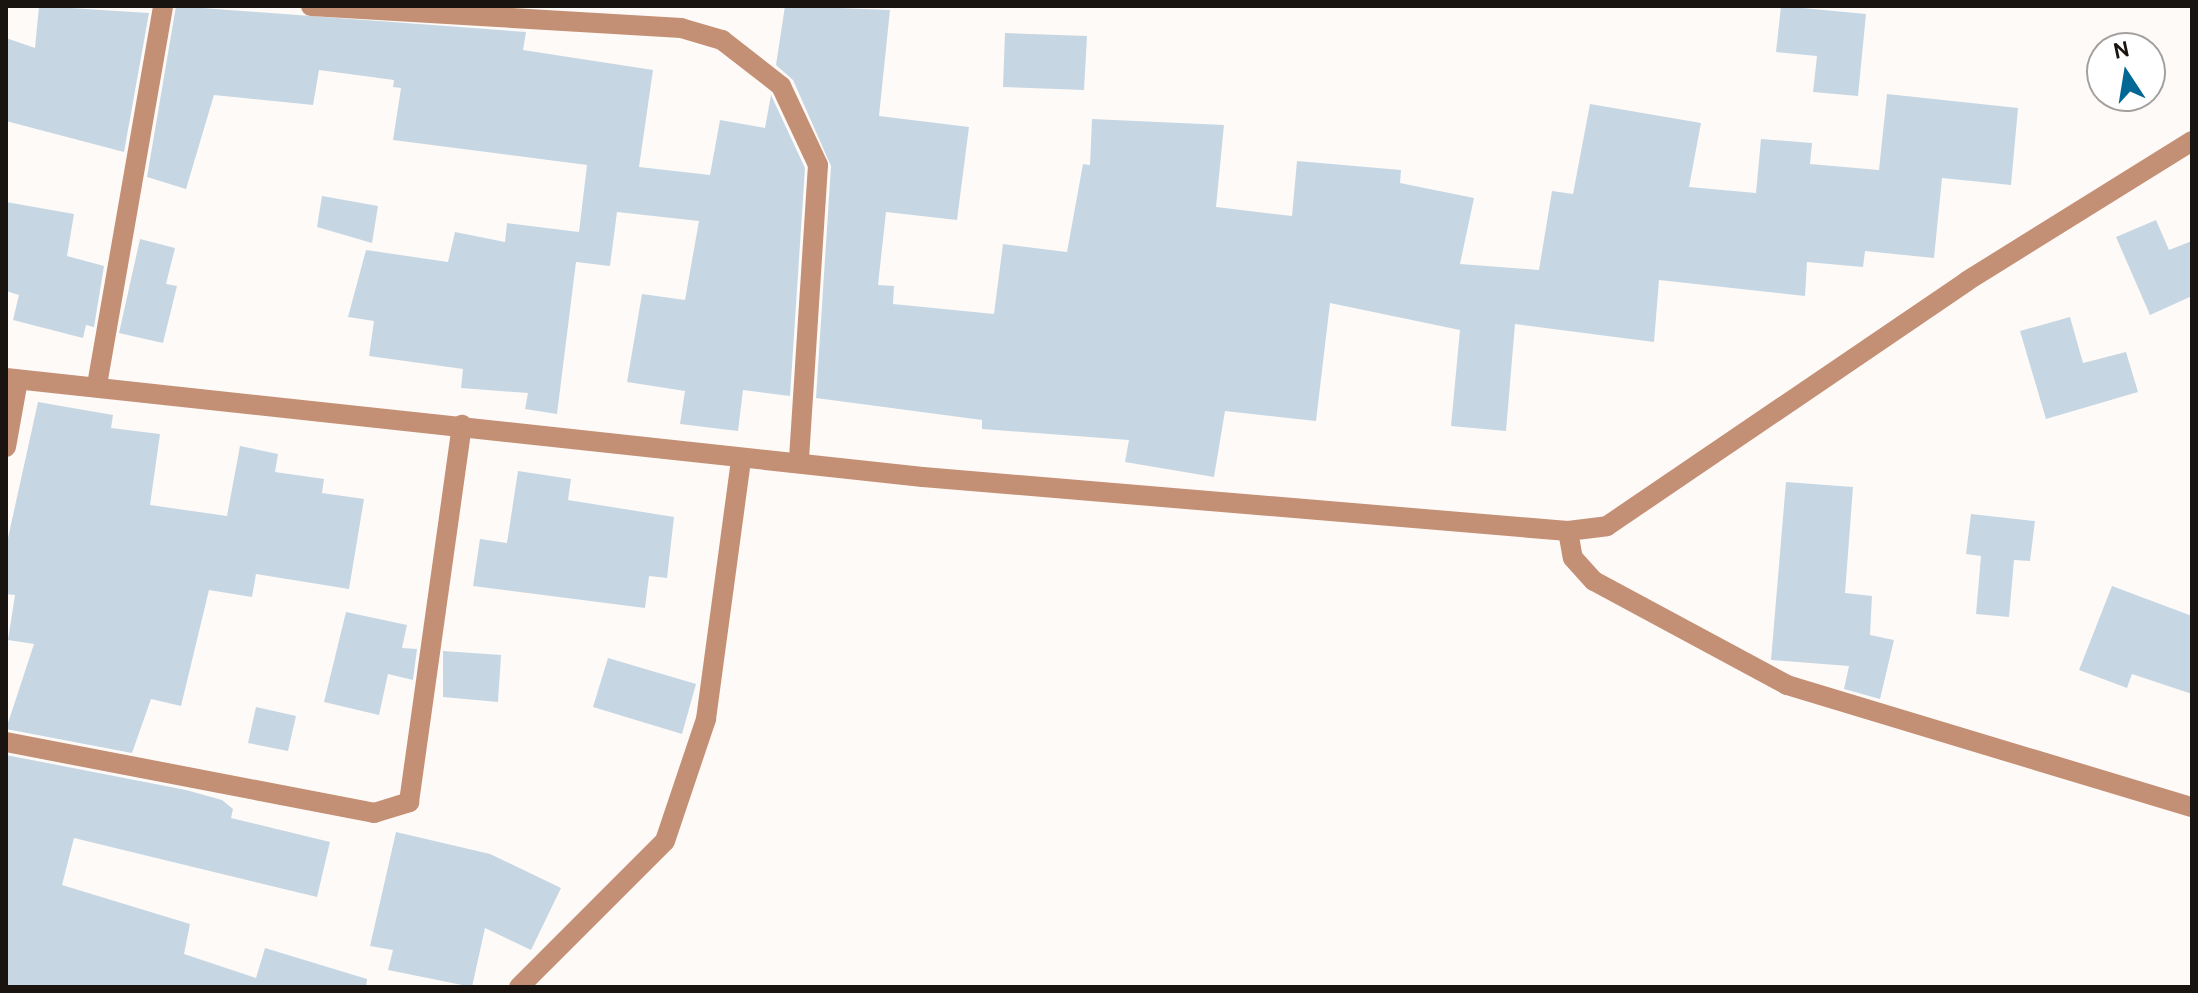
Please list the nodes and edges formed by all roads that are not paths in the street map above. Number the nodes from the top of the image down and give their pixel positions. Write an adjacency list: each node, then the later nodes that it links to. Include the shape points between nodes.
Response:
1 (163, 6): 5 (street)
2 (311, 6): 9 (street, via 681,28 722,40 781,86 818,165)
3 (2192, 141): 10 (street, via 1967,281 1607,526)
4 (12, 379): 5 (street); 7 (street)
5 (97, 385): 6 (street)
6 (462, 425): 8 (street); 11 (street, via 409,802 374,813)
7 (6, 447)
8 (741, 459): 9 (street); 13 (street, via 706,719 665,841)
9 (799, 460): 10 (street, via 923,477)
10 (1568, 531): 12 (street, via 1573,558 1594,581 1787,685)
11 (6, 742)
12 (2192, 807)
13 (519, 987)

